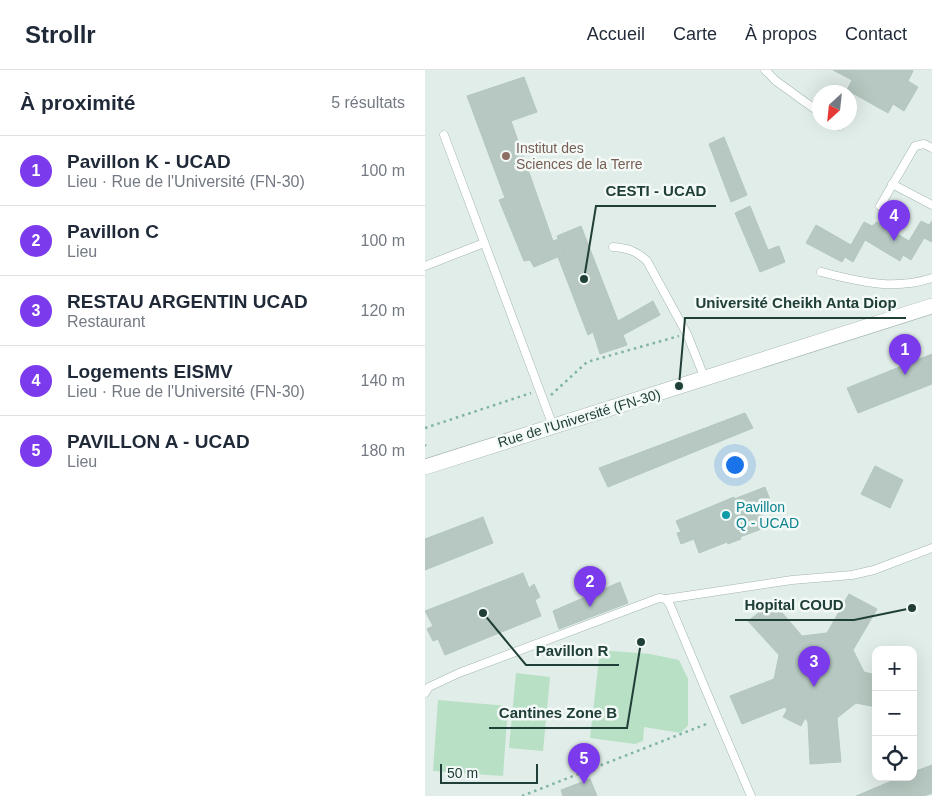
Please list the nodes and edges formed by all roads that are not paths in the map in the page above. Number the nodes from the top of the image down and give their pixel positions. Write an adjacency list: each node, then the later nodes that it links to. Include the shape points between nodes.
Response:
1 (765, 70): 2 (lane)
2 (812, 107)
3 (444, 135): 8 (lane)
4 (932, 148): 5 (lane, via 924,144 915,146)
5 (892, 184): 6 (lane); 7 (lane)
6 (932, 205)
7 (881, 206)
8 (484, 243): 10 (lane); 15 (lane)
9 (613, 246): 14 (lane, via 628,248 647,261 687,334)
10 (425, 266)
11 (821, 272): 12 (lane, via 878,285)
12 (932, 278)
13 (932, 306): 14 (street, Rue de l'Université (FN-30))
14 (705, 379): 15 (street, Rue de l'Université (FN-30))
15 (553, 426): 16 (street, Rue de l'Université (FN-30))
16 (425, 467)
17 (932, 548): 18 (lane, via 875,570 852,575 792,580)
18 (666, 599): 19 (lane, via 659,598 459,672); 20 (lane)
19 (426, 690)
20 (751, 796)

